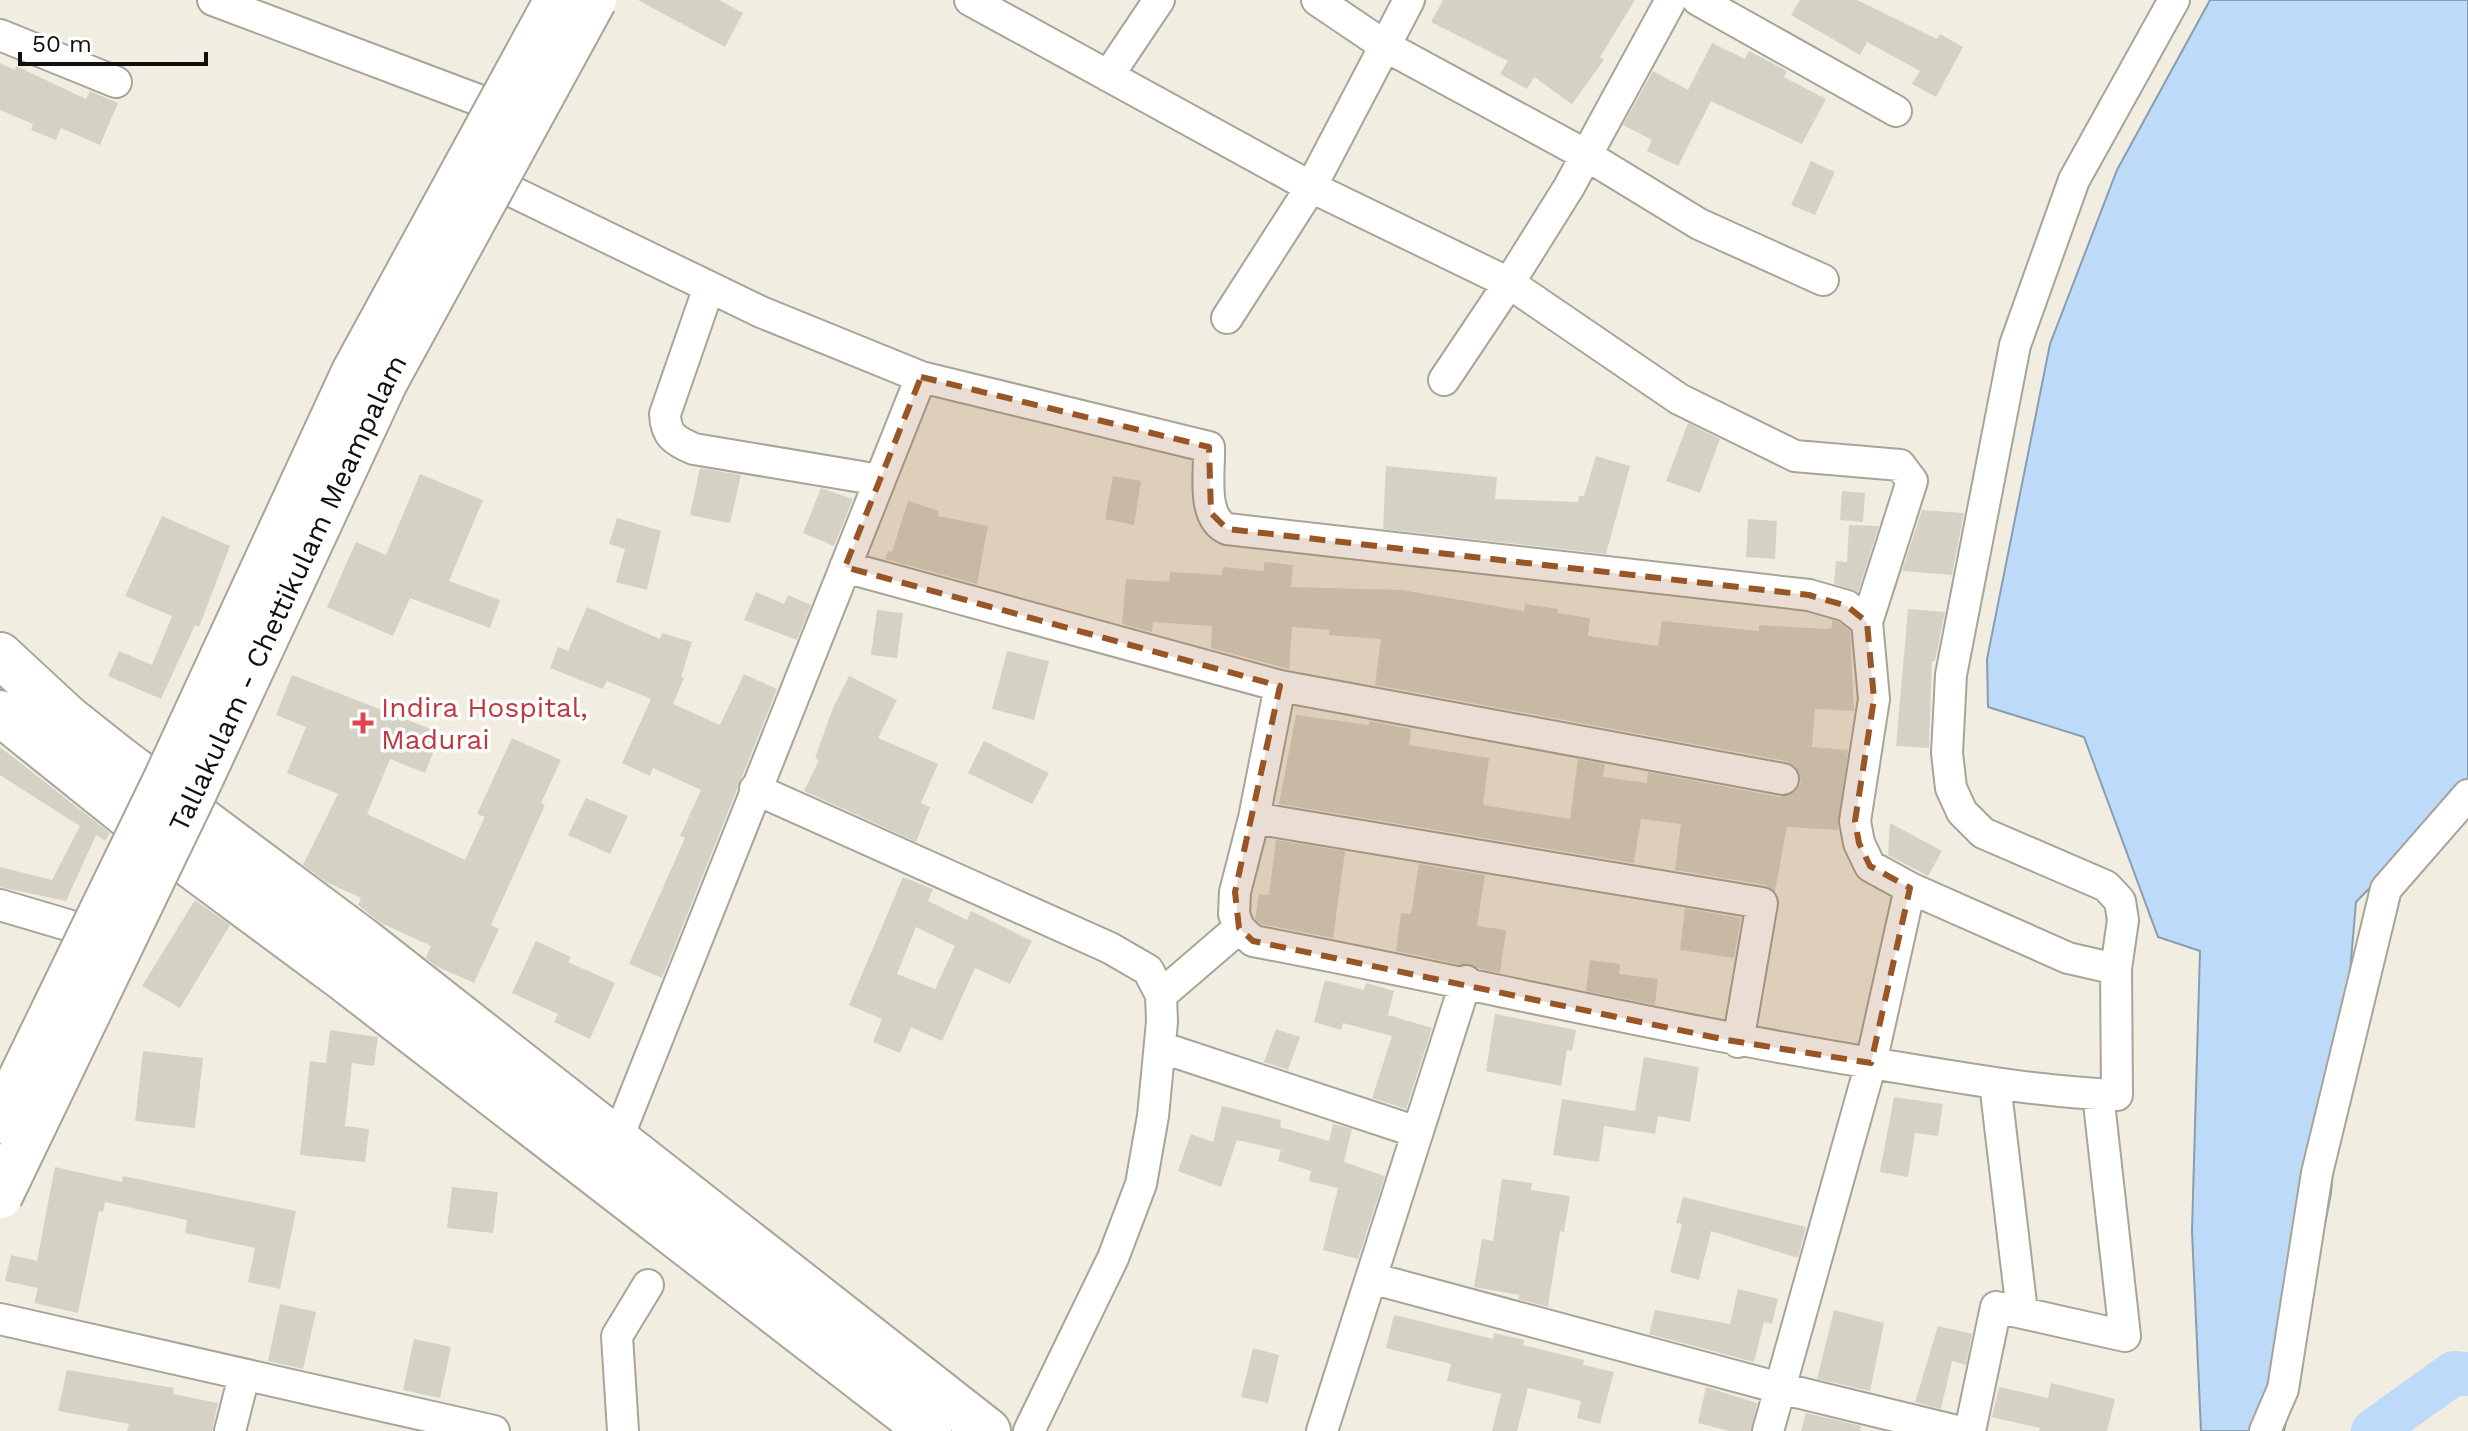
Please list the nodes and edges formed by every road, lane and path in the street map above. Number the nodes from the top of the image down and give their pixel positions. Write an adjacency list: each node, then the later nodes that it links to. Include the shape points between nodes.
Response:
1 (213, 0): 15 (street)
2 (557, 0): 48 (main road, Tallakulam - Chettikulam Meampalam, bridge, via 347,386 166,779)
3 (594, 0): 51 (main road, Tallakulam - Chettikulam Meampalam, bridge, via 385,382)
4 (970, 0): 13 (street)
5 (1159, 0): 13 (street)
6 (1317, 0): 12 (street)
7 (1409, 0): 12 (street)
8 (1671, 0): 17 (street)
9 (1698, 0): 16 (street)
10 (2174, 0): 40 (street, via 2074,180 2015,345 1951,675 1947,753 1951,788 1962,812 1983,833 2106,886 2120,901 2123,920)
11 (0, 35): 14 (street)
12 (1385, 46): 17 (street); 19 (street)
13 (1108, 76): 19 (street)
14 (116, 82)
15 (489, 104)
16 (1896, 111)
17 (1586, 155): 20 (street, via 1699,224); 21 (street)
18 (503, 187): 22 (street)
19 (1311, 187): 21 (street); 23 (street)
20 (1823, 280)
21 (1509, 283): 25 (street); 28 (street, via 1679,399 1795,456 1900,465 1912,481)
22 (709, 287): 24 (street); 26 (street, via 665,414 665,430 694,449)
23 (1227, 318)
24 (921, 377): 26 (street); 28 (street, via 1209,447 1211,513 1216,524 1227,529 1809,595 1847,606)
25 (1444, 380)
26 (880, 480): 27 (street)
27 (845, 567): 30 (street); 33 (street)
28 (1867, 622): 36 (street, via 1874,699 1855,821 1870,866)
29 (0, 655): 50 (main road, via 121,760)
30 (1280, 686): 32 (street); 35 (street)
31 (0, 713): 62 (main road, via 177,855)
32 (1783, 779)
33 (755, 789): 42 (street, via 1110,948 1148,970); 50 (street)
34 (2468, 795): 68 (street, via 2386,889 2317,1173 2283,1389)
35 (1254, 818): 38 (street, via 1235,892); 43 (street, via 1762,903)
36 (1910, 888): 40 (street, via 2068,958); 45 (street)
37 (0, 905): 39 (street)
38 (1239, 928): 41 (street, via 1253,941); 42 (street)
39 (81, 929)
40 (2116, 969): 47 (street, via 2117,1095)
41 (1466, 981): 43 (street); 49 (street)
42 (1161, 995): 44 (street)
43 (1738, 1042): 45 (street)
44 (1160, 1047): 49 (street); 64 (street, via 1141,1184 1113,1258)
45 (1871, 1063): 46 (street); 57 (street)
46 (1995, 1083): 47 (street); 54 (street)
47 (2098, 1094): 54 (street, via 2125,1336)
48 (0, 1121)
49 (1417, 1132): 52 (street)
50 (617, 1140): 63 (main road)
51 (0, 1196)
52 (1371, 1278): 57 (street); 58 (street)
53 (648, 1285): 61 (street, via 617,1336)
54 (2022, 1312): 67 (street, via 1996,1307)
55 (0, 1319): 56 (street)
56 (244, 1376): 59 (street); 60 (street)
57 (1780, 1388): 65 (street); 66 (street)
58 (1327, 1430)
59 (230, 1431)
60 (493, 1431)
61 (623, 1431)
62 (929, 1431)
63 (988, 1431)
64 (1029, 1431)
65 (1768, 1431)
66 (1957, 1431)
67 (1970, 1431)
68 (2265, 1431)

